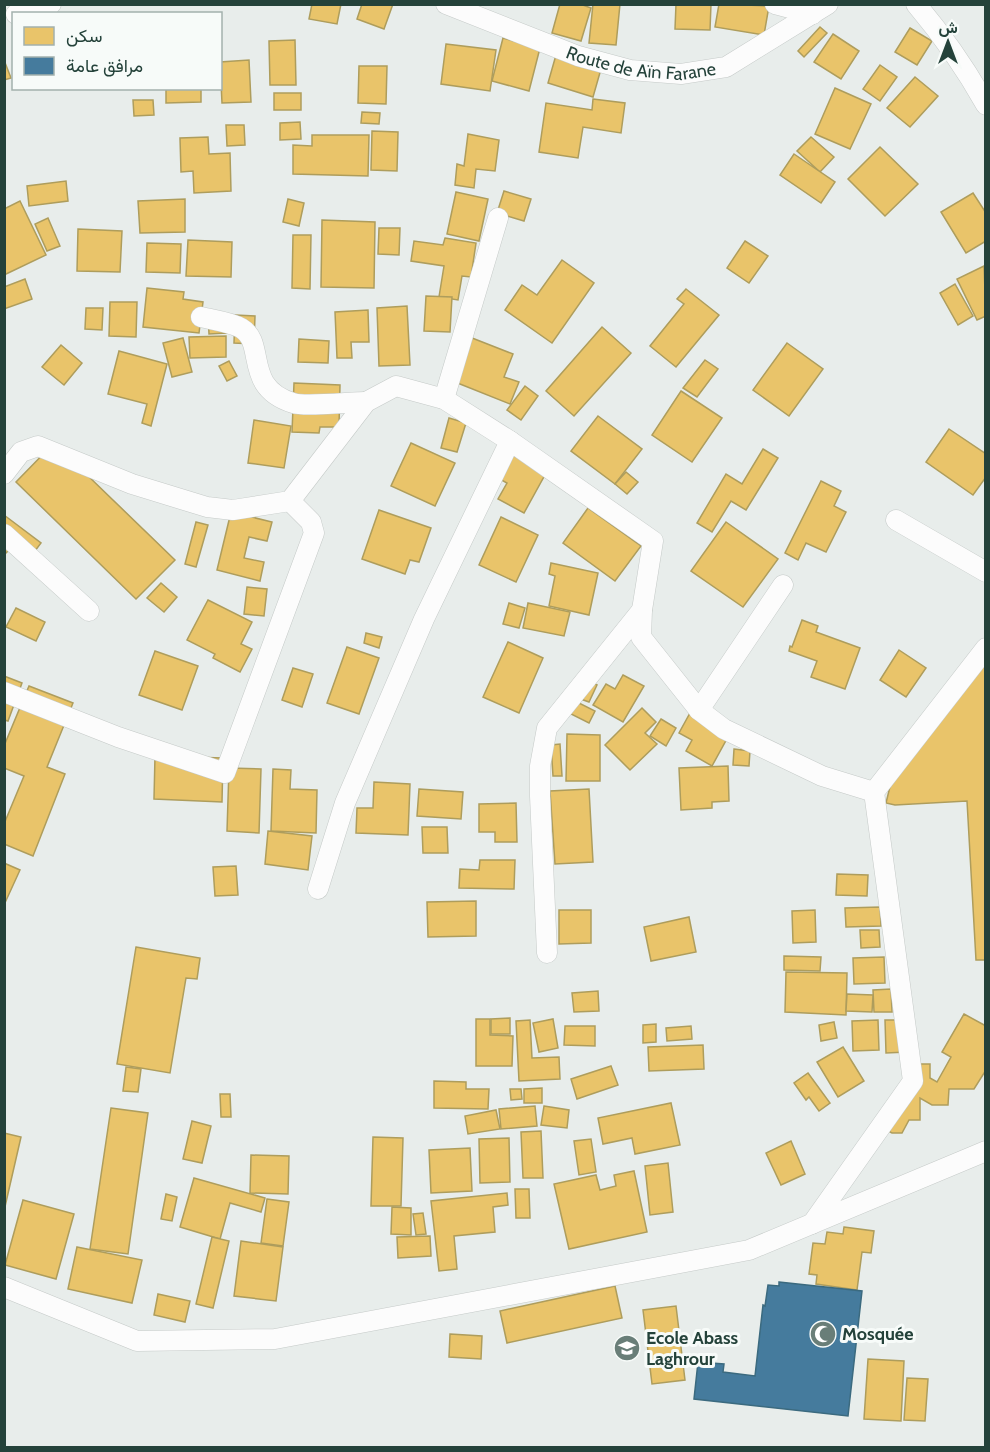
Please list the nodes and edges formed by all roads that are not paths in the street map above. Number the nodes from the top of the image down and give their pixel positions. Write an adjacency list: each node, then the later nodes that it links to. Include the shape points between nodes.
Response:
1 (51, 4): 6 (street)
2 (446, 4): 5 (street, Route de Aïn Farane, via 578,56 630,70 681,74 726,67)
3 (775, 4): 5 (street)
4 (916, 4): 7 (street, via 968,72)
5 (820, 9)
6 (22, 12)
7 (986, 105)
8 (498, 218): 10 (street)
9 (201, 317): 11 (street, via 242,328 251,339 262,382 271,393 294,404)
10 (444, 399): 11 (street, via 396,386); 12 (street)
11 (366, 402): 14 (street)
12 (510, 441): 19 (street, via 654,541); 25 (street, via 424,619 345,803)
13 (4, 474): 14 (street, via 21,452 38,446 132,484 207,507 233,510)
14 (290, 501): 22 (street, via 311,522 314,533 225,773 118,737)
15 (896, 520): 17 (street)
16 (4, 534): 20 (street)
17 (986, 572)
18 (783, 585): 23 (street)
19 (642, 610): 23 (street, via 641,637); 26 (street, via 547,728 540,766 540,796)
20 (89, 611)
21 (985, 647): 24 (street)
22 (4, 692)
23 (699, 710): 24 (street, via 724,729 822,776)
24 (874, 792): 28 (street, via 913,1081)
25 (318, 889)
26 (547, 953)
27 (986, 1151): 28 (street)
28 (812, 1224): 29 (street, via 749,1250 275,1339 137,1341)
29 (4, 1287)

